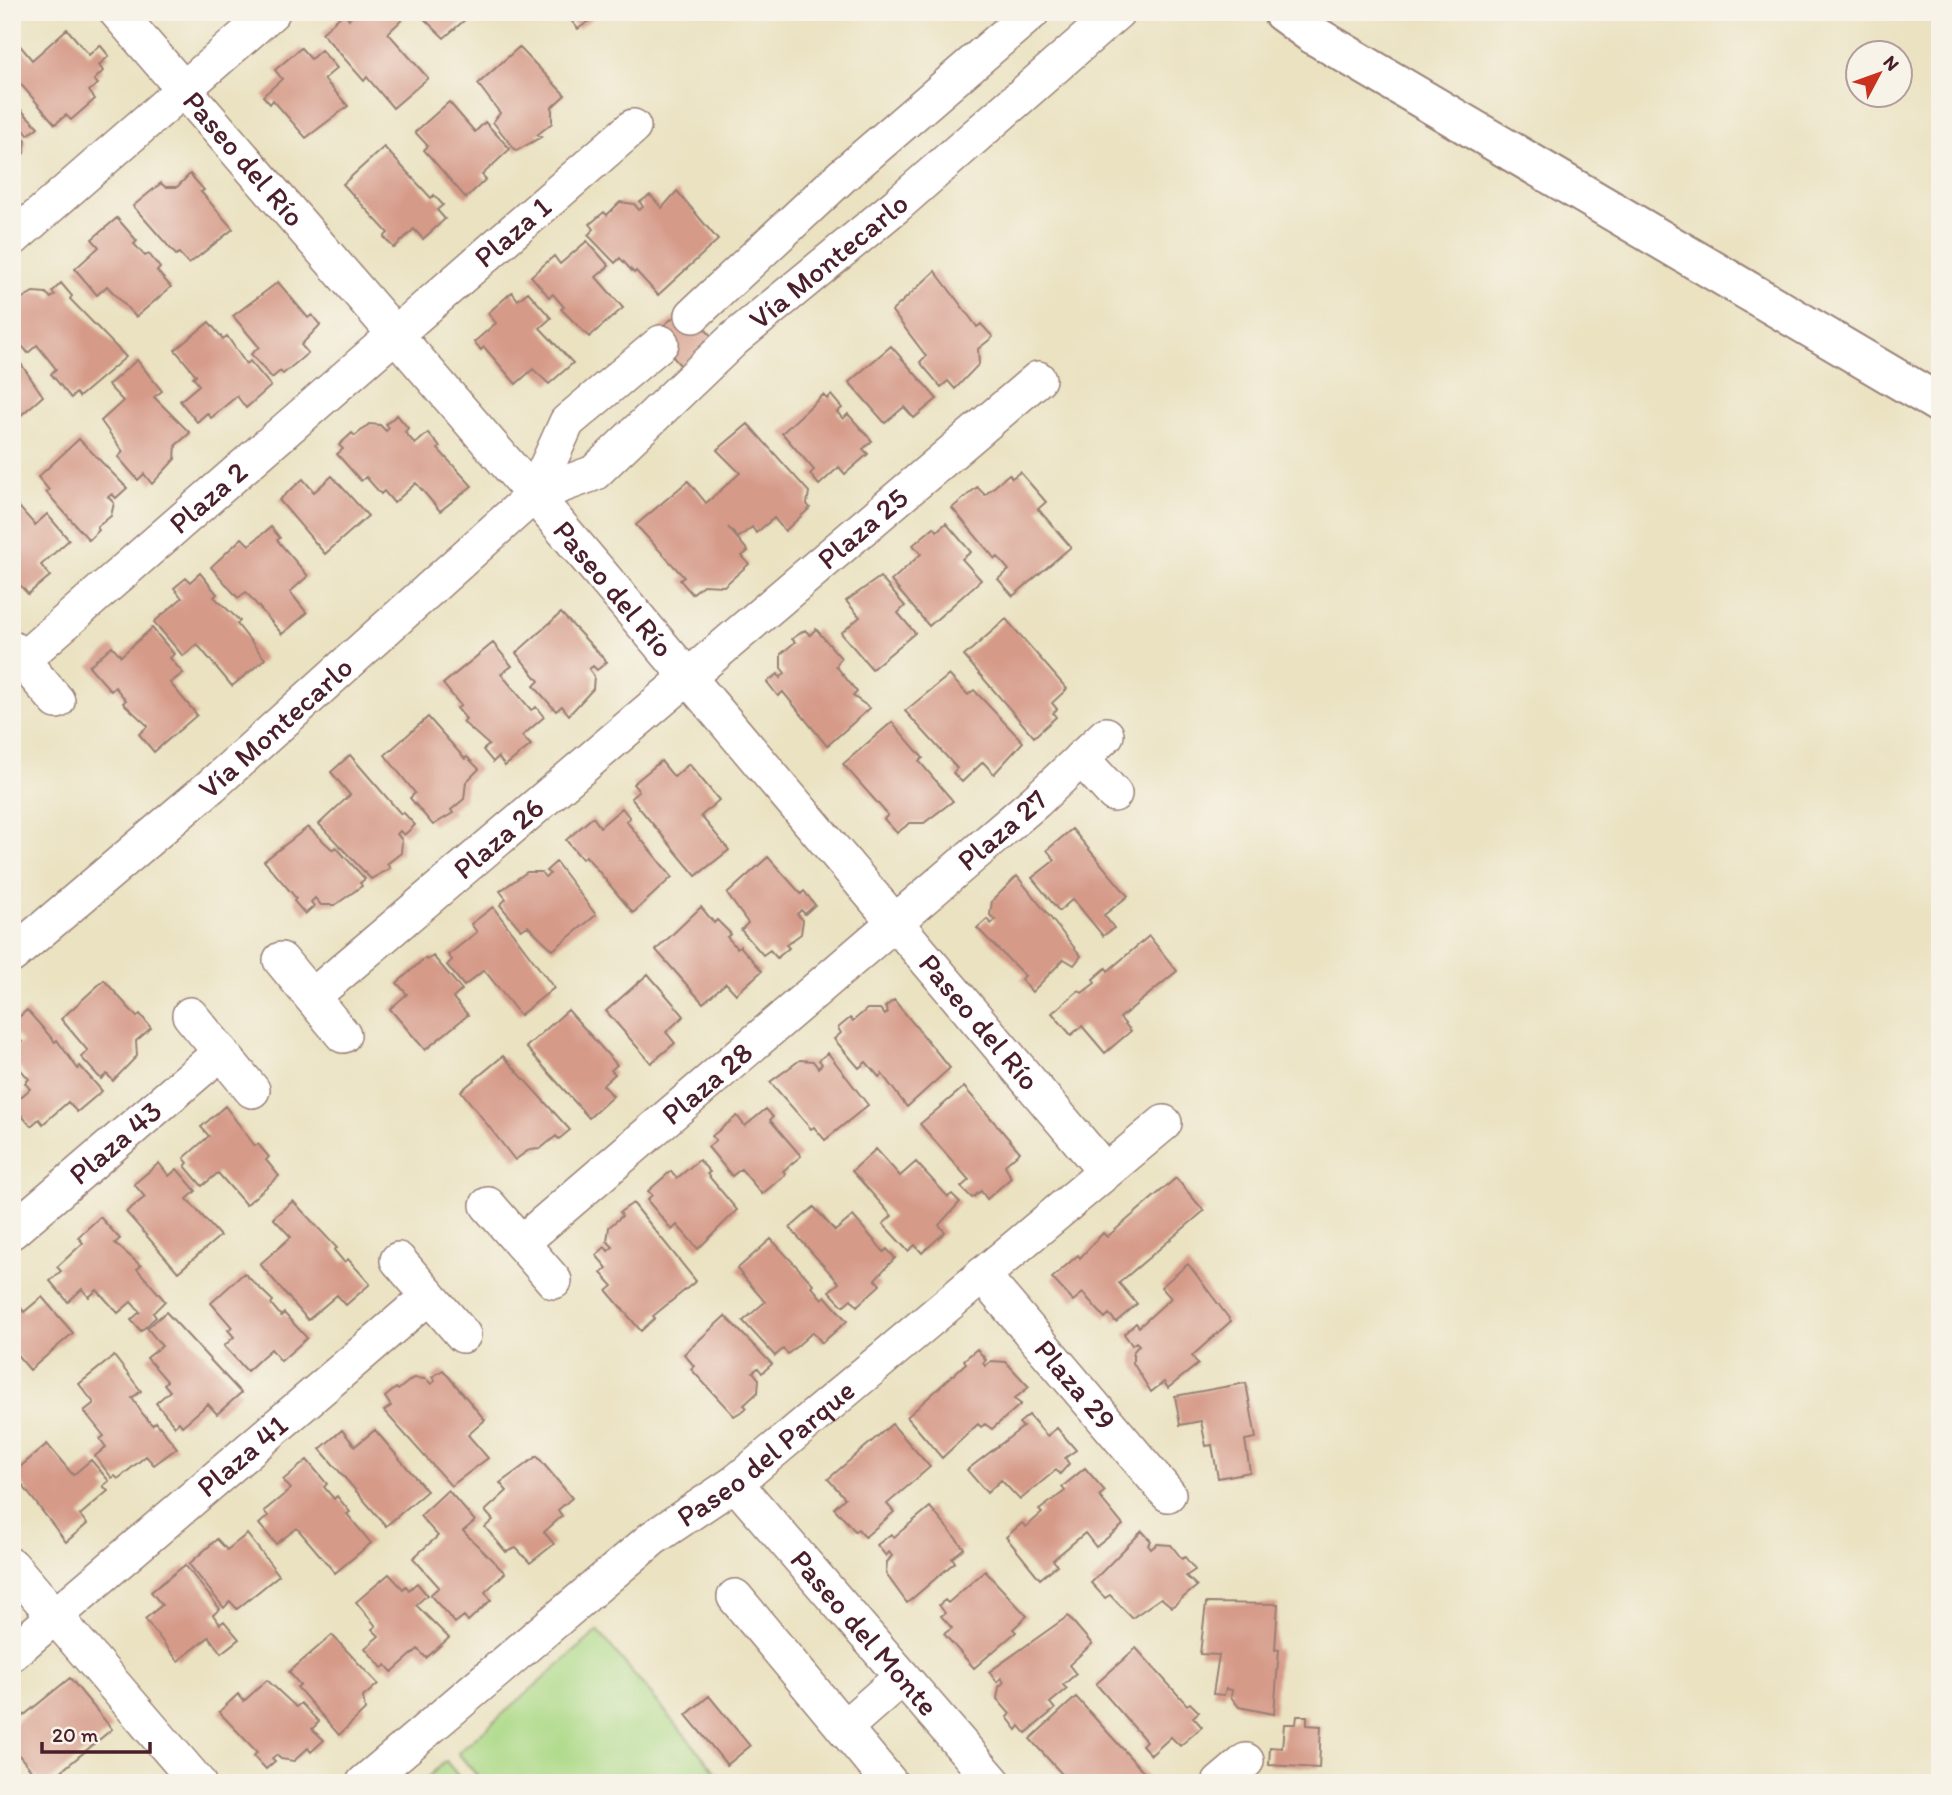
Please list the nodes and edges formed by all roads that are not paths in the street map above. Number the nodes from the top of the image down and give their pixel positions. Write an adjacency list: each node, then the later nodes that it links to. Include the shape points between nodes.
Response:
1 (117, 12): 6 (street, Paseo del Río)
2 (272, 12): 6 (street)
3 (1032, 12): 9 (street, Vía Montecarlo, via 842,177)
4 (1117, 12): 14 (street, Vía Montecarlo, via 897,205 734,339 594,473)
5 (1282, 12): 13 (highway, via 1312,34)
6 (183, 90): 8 (street); 10 (street, Paseo del Río)
7 (633, 127): 10 (street, Plaza 1)
8 (12, 239)
9 (693, 315)
10 (393, 336): 14 (street, Paseo del Río); 15 (street, Plaza 2)
11 (661, 343): 14 (street, Vía Montecarlo, via 567,422)
12 (1038, 379): 16 (street, Plaza 25)
13 (1940, 404)
14 (534, 495): 16 (street, Paseo del Río); 20 (street, Vía Montecarlo, via 211,786)
15 (17, 654): 17 (street)
16 (686, 679): 19 (street, Paseo del Río); 22 (street, Plaza 26)
17 (57, 701)
18 (1114, 794): 19 (street, Plaza 27, via 1093,746)
19 (893, 923): 28 (street, Paseo del Río); 31 (street, Plaza 28)
20 (12, 956)
21 (281, 960): 22 (street)
22 (312, 998): 24 (street)
23 (190, 1015): 25 (street)
24 (342, 1035)
25 (221, 1052): 26 (street); 30 (street, Plaza 43)
26 (252, 1090)
27 (1164, 1122): 28 (street, Paseo del Parque)
28 (1105, 1171): 33 (street, Paseo del Parque)
29 (488, 1205): 31 (street)
30 (12, 1231)
31 (521, 1243): 34 (street)
32 (398, 1259): 35 (street)
33 (982, 1275): 37 (street, Paseo del Parque); 38 (street, Plaza 29)
34 (554, 1281)
35 (429, 1296): 36 (street); 41 (street, Plaza 41)
36 (463, 1335)
37 (735, 1483): 43 (street, Paseo del Monte); 46 (street, Paseo del Parque, via 653,1538)
38 (1168, 1494)
39 (12, 1566): 41 (street)
40 (735, 1597): 44 (street)
41 (55, 1616): 42 (street, Plaza 41); 45 (street)
42 (12, 1653)
43 (902, 1677): 44 (street); 48 (street, Paseo del Monte)
44 (844, 1728): 47 (street)
45 (198, 1783)
46 (364, 1783)
47 (890, 1783)
48 (994, 1783)

